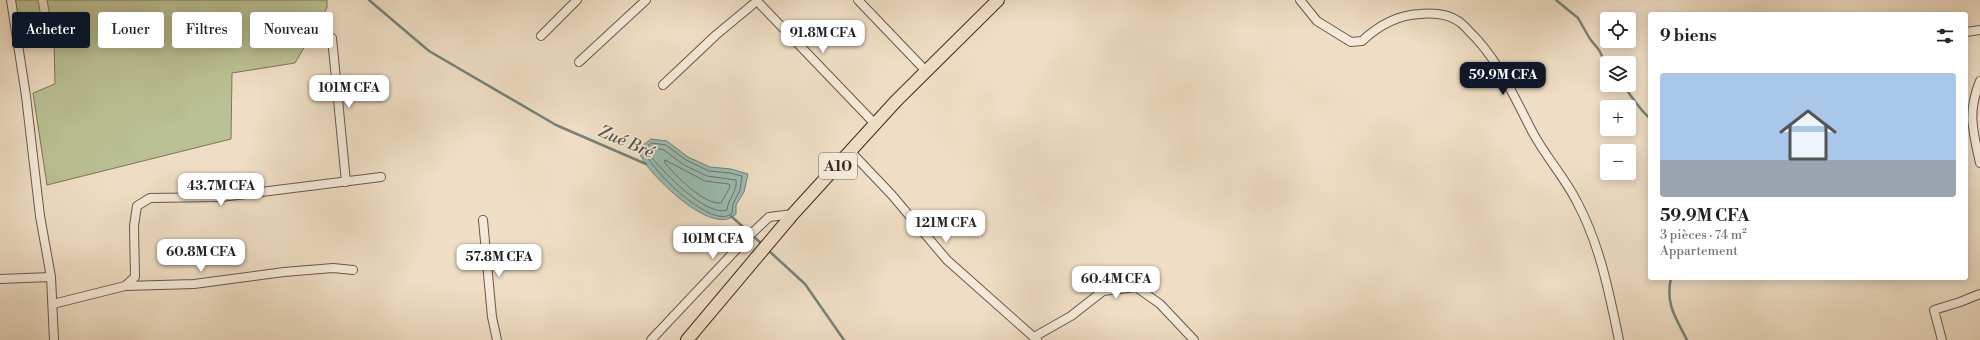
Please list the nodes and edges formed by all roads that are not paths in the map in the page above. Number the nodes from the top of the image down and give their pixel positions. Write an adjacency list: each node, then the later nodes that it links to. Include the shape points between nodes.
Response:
1 (11, 0): 24 (street, via 26,96 40,216)
2 (577, 0): 10 (street)
3 (646, 0): 12 (street)
4 (860, 0): 13 (street)
5 (998, 0): 13 (main road, A10)
6 (1300, 0): 35 (street, via 1317,21 1351,42 1362,41 1388,22 1409,14 1434,13 1458,21 1476,37 1500,69 1534,135 1577,201 1593,234 1607,279)
7 (757, 1): 15 (street); 16 (street)
8 (1980, 30): 9 (street)
9 (1968, 32)
10 (541, 36)
11 (333, 48): 20 (street)
12 (579, 62)
13 (925, 70): 16 (main road, A10)
14 (1980, 81): 18 (street, via 1975,94 1972,127)
15 (663, 85)
16 (875, 124): 17 (main road, A10)
17 (851, 152): 21 (main road, A10); 29 (street, via 947,260)
18 (1980, 163)
19 (381, 177): 20 (street)
20 (346, 182): 26 (street, via 221,197 150,198 137,206 134,226 135,277)
21 (793, 214): 32 (street, via 769,217); 33 (main road, A10)
22 (483, 220): 31 (street, via 492,317)
23 (353, 270): 26 (street, via 333,268 194,284)
24 (51, 277): 25 (street); 28 (street)
25 (0, 279)
26 (125, 286): 28 (street)
27 (1980, 294): 36 (street, via 1934,310)
28 (53, 304): 30 (street)
29 (1035, 338): 34 (street, via 1071,316 1103,291 1136,287 1160,304)
30 (54, 340)
31 (497, 340)
32 (651, 340)
33 (687, 340)
34 (1194, 340)
35 (1619, 340)
36 (1942, 340)

